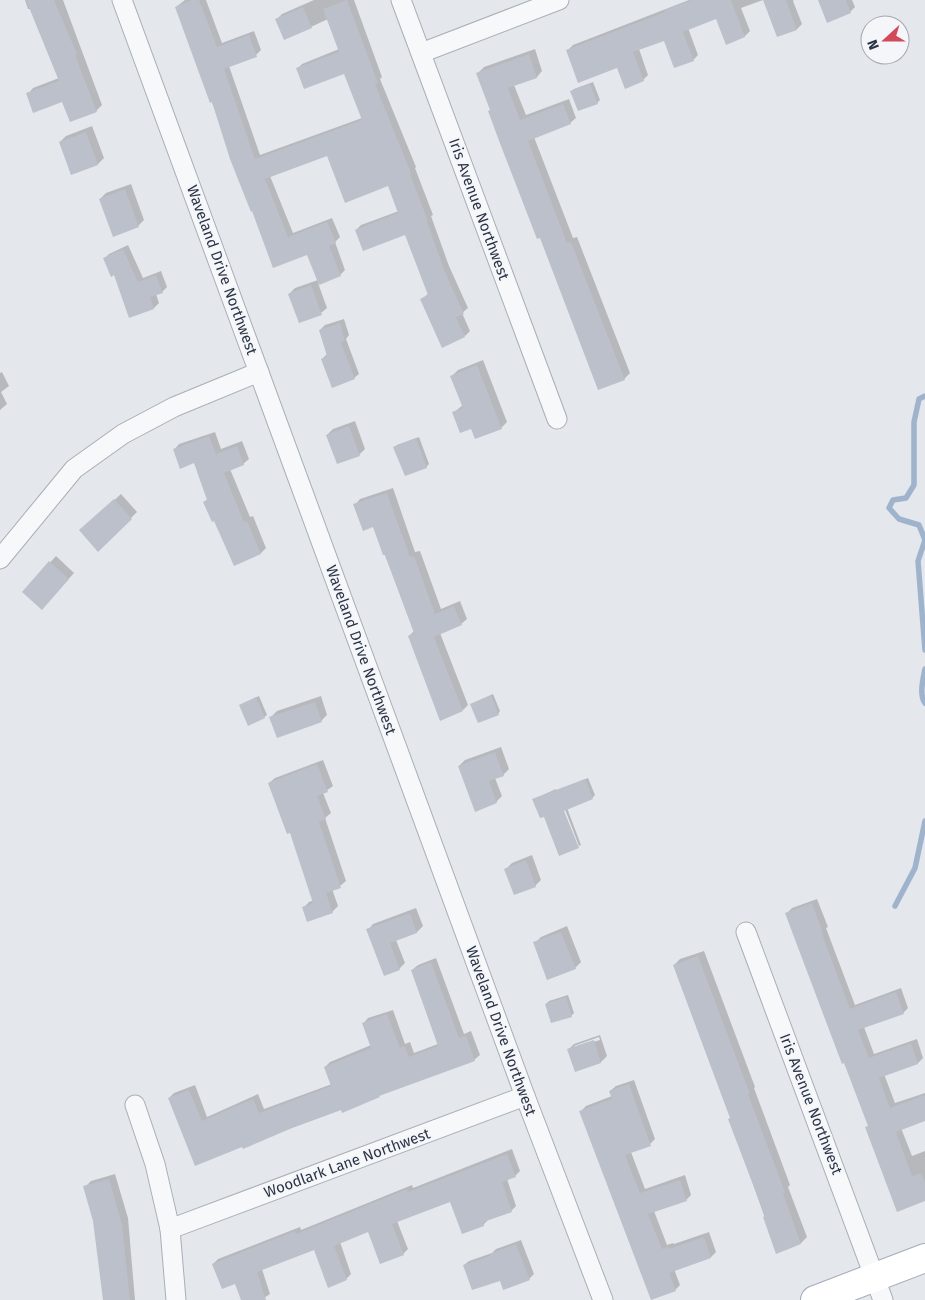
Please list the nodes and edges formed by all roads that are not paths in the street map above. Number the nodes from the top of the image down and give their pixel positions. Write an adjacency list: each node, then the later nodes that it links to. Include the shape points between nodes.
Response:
1 (122, 0): 5 (street, Waveland Drive Northwest)
2 (401, 0): 4 (street, Iris Avenue Northwest)
3 (558, 0): 4 (street)
4 (421, 53): 6 (street, Iris Avenue Northwest)
5 (260, 372): 7 (street, via 174,407 123,434 74,469); 9 (street, Waveland Drive Northwest)
6 (557, 419)
7 (0, 559)
8 (746, 932): 13 (street, Iris Avenue Northwest)
9 (525, 1096): 11 (street, Woodlark Lane Northwest); 15 (street, Waveland Drive Northwest)
10 (135, 1105): 11 (street, via 155,1164)
11 (170, 1229): 14 (street)
12 (925, 1258): 13 (main road)
13 (879, 1288): 16 (main road)
14 (176, 1300)
15 (602, 1300)
16 (815, 1300)

